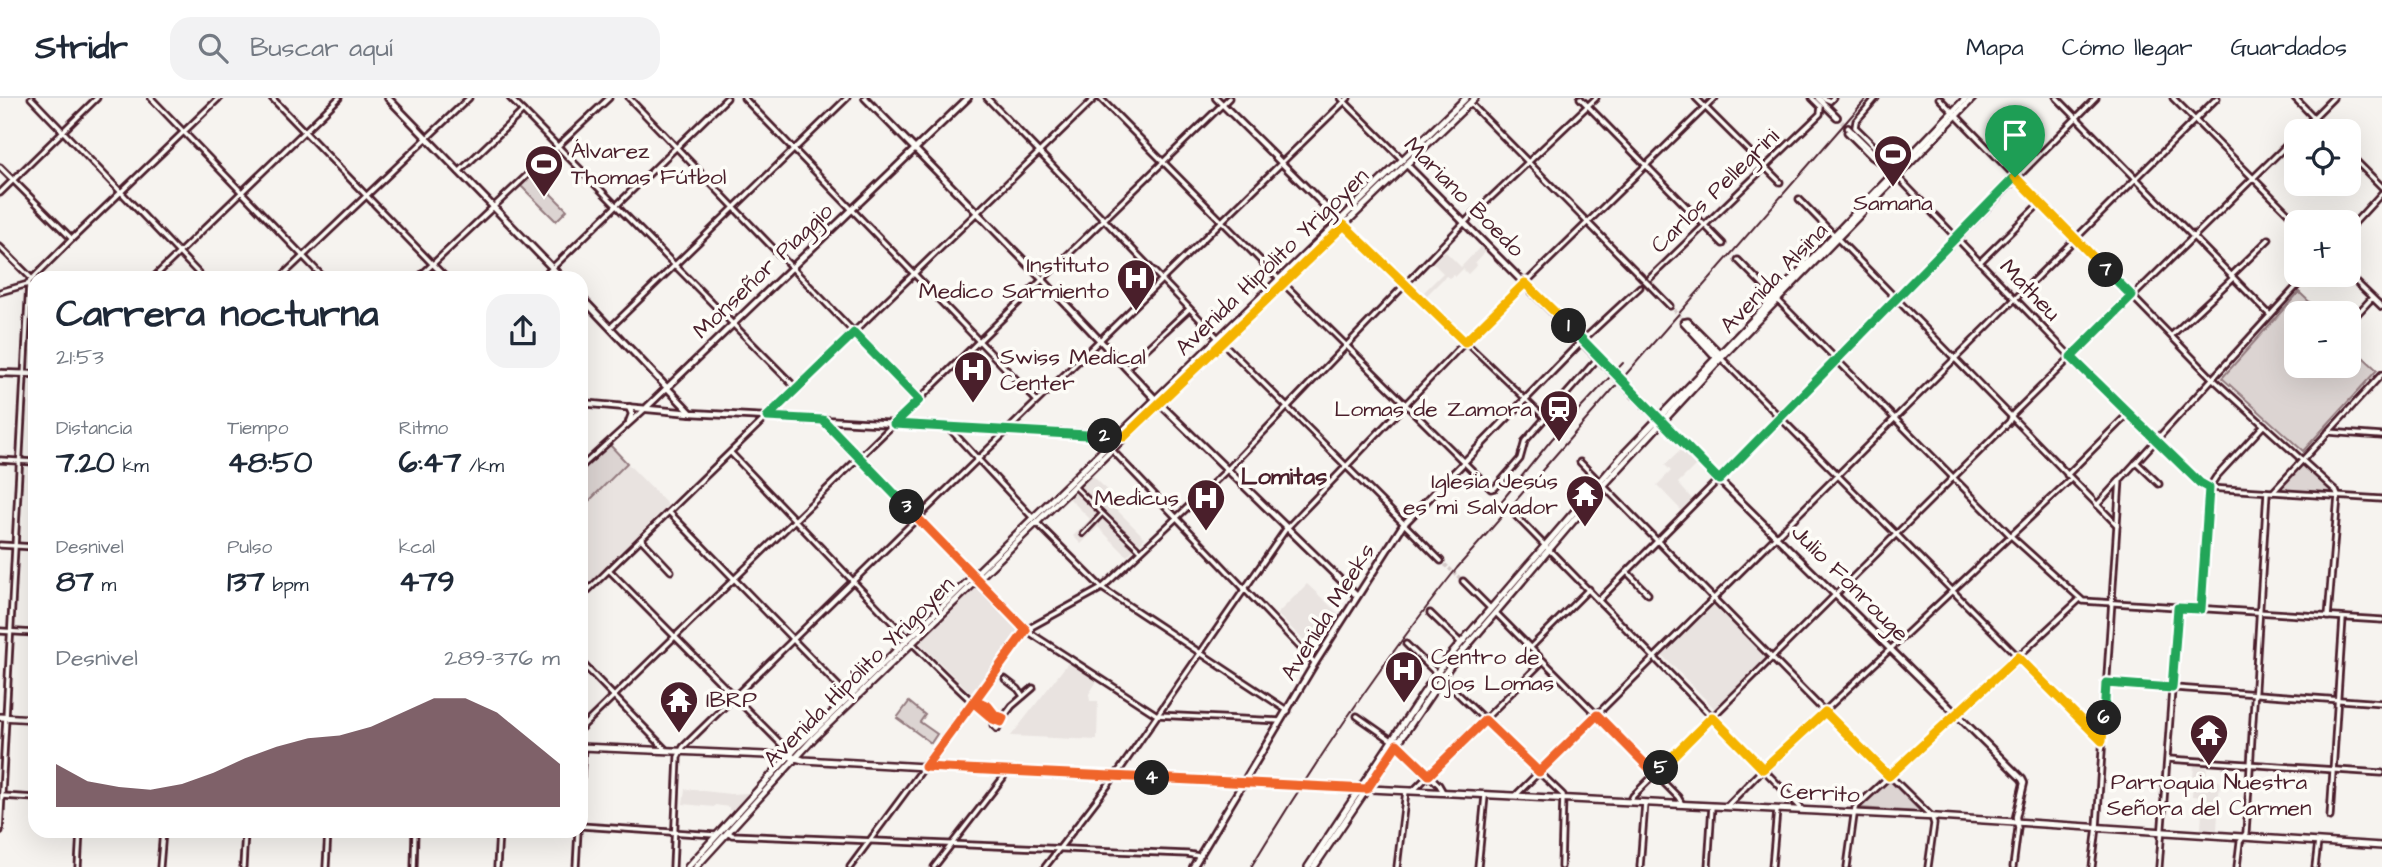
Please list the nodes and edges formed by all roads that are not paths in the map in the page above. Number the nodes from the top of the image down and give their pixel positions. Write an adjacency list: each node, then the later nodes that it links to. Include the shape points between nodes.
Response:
1 (31, 98): 51 (street)
2 (97, 98): 51 (street)
3 (150, 98): 52 (street)
4 (219, 98): 52 (street)
5 (272, 98): 53 (street)
6 (339, 98): 53 (street)
7 (388, 98): 54 (street)
8 (469, 98): 54 (street)
9 (510, 98): 44 (street)
10 (608, 98): 55 (street)
11 (629, 98): 58 (street)
12 (727, 98): 58 (street)
13 (744, 98): 56 (street)
14 (847, 98): 56 (street)
15 (865, 98): 59 (street)
16 (968, 98): 59 (street, Monseñor Piaggio)
17 (987, 98): 60 (street)
18 (1095, 98): 60 (street)
19 (1100, 98): 61 (street)
20 (1216, 98): 41 (street)
21 (1228, 98): 41 (street)
22 (1580, 98): 42 (street)
23 (1596, 98): 42 (street)
24 (1696, 98): 43 (street)
25 (1715, 98): 43 (street)
26 (1812, 98): 70 (street, Carlos Pellegrini, via 1821,107 1820,114)
27 (1821, 98): 28 (street); 46 (street)
28 (1833, 98)
29 (1876, 98): 66 (street, Matheu, via 1855,127)
30 (1939, 98): 45 (street)
31 (1966, 98): 45 (main road, Avenida Alsina)
32 (1973, 98): 45 (main road, Avenida Alsina)
33 (2057, 98): 47 (street)
34 (2096, 98): 47 (street)
35 (2173, 98): 49 (street)
36 (2217, 98): 49 (street)
37 (2295, 98): 48 (street)
38 (2333, 98): 48 (street)
39 (1345, 99): 62 (street, Mariano Boedo); 63 (street)
40 (1468, 99): 62 (main road, Avenida Hipólito Yrigoyen); 64 (street)
41 (1222, 104): 61 (street); 63 (street)
42 (1588, 106): 64 (street); 65 (street)
43 (1705, 108): 65 (street); 70 (street)
44 (523, 111): 55 (street); 71 (street)
45 (1954, 114): 67 (main road, Avenida Alsina); 72 (main road, Avenida Alsina); 73 (street)
46 (1837, 117)
47 (2076, 118): 73 (street); 77 (street)
48 (2314, 118)
49 (2195, 120): 75 (street); 77 (street)
50 (1848, 130): 66 (street, Matheu)
51 (63, 131): 76 (street); 81 (street)
52 (184, 132): 81 (street); 82 (street)
53 (305, 132): 82 (street); 84 (street)
54 (427, 138): 71 (street); 84 (street)
55 (558, 145): 87 (street); 88 (street)
56 (793, 148): 89 (street); 90 (street)
57 (2284, 148): 75 (street)
58 (677, 149): 87 (street); 89 (street)
59 (915, 149): 90 (street, Monseñor Piaggio); 92 (street)
60 (1039, 153): 92 (street); 94 (street)
61 (1163, 162): 94 (street); 95 (street)
62 (1405, 162): 96 (street, Mariano Boedo); 97 (main road, Avenida Hipólito Yrigoyen)
63 (1282, 163): 95 (street); 97 (street)
64 (1528, 163): 96 (street); 98 (street)
65 (1646, 166): 98 (street); 99 (street)
66 (1887, 166): 67 (street); 72 (street, Matheu); 74 (street)
67 (1900, 166): 72 (main road, Avenida Alsina)
68 (2361, 166): 79 (street)
69 (0, 167): 76 (street)
70 (1765, 167): 78 (street); 99 (street, Carlos Pellegrini)
71 (459, 172): 88 (street)
72 (1895, 174): 74 (main road, Avenida Alsina); 100 (main road, Avenida Alsina); 103 (street, Matheu)
73 (2015, 177): 86 (street); 103 (street)
74 (1888, 178): 100 (main road, Avenida Alsina)
75 (2253, 178): 91 (street); 101 (street)
76 (13, 180): 80 (street); 102 (street)
77 (2135, 180): 101 (street); 104 (street)
78 (1780, 182)
79 (2382, 187)
80 (0, 192)
81 (120, 192): 102 (street); 108 (street)
82 (241, 193): 108 (street); 109 (street)
83 (2382, 193): 93 (street)
84 (366, 196): 109 (street); 112 (street)
85 (1799, 199): 100 (street)
86 (2041, 202): 104 (street); 111 (street)
87 (616, 205): 113 (street); 114 (street)
88 (493, 207): 112 (street); 114 (street)
89 (734, 207): 113 (street); 115 (street)
90 (851, 210): 115 (street, Monseñor Piaggio); 125 (street)
91 (2285, 210)
92 (977, 214): 125 (street); 130 (street)
93 (2361, 216)
94 (1103, 220): 130 (street); 131 (street)
95 (1222, 222): 131 (street); 133 (street)
96 (1465, 222): 134 (street, Mariano Boedo); 135 (street)
97 (1342, 223): 133 (main road, Avenida Hipólito Yrigoyen); 135 (street)
98 (1589, 223): 126 (street); 134 (street)
99 (1704, 225): 106 (street); 129 (street, Carlos Pellegrini)
100 (1836, 236): 141 (main road, Avenida Alsina); 143 (street)
101 (2192, 237): 127 (street); 140 (street)
102 (72, 239): 116 (street)
103 (1957, 239): 111 (street, Matheu); 143 (street)
104 (2076, 239): 140 (street); 144 (street)
105 (2269, 239): 127 (street)
106 (1723, 244)
107 (0, 247): 128 (street)
108 (179, 253): 117 (street); 118 (street)
109 (303, 256): 119 (street); 120 (street)
110 (1738, 260): 141 (street)
111 (1980, 262): 144 (street, Matheu)
112 (432, 264): 121 (street); 122 (street)
113 (675, 264): 153 (street); 154 (street)
114 (553, 268): 123 (street); 124 (street)
115 (792, 268): 153 (street, Monseñor Piaggio); 155 (street)
116 (41, 271)
117 (160, 271)
118 (196, 271)
119 (287, 271)
120 (317, 271)
121 (425, 271)
122 (439, 271)
123 (550, 271)
124 (556, 271)
125 (914, 275): 155 (street); 159 (street)
126 (1642, 277): 129 (street); 136 (street); 146 (street)
127 (2232, 277): 150 (street); 156 (street)
128 (28, 278)
129 (1650, 278): 136 (street, via 1671,309 1648,287)
130 (1042, 279): 157 (street); 159 (street)
131 (1162, 280): 148 (street); 157 (street)
132 (28, 282): 139 (street)
133 (1282, 282): 158 (main road, Avenida Hipólito Yrigoyen); 162 (street)
134 (1525, 283): 160 (street, Mariano Boedo); 161 (street)
135 (1406, 285): 161 (street); 162 (street)
136 (1640, 286): 160 (street)
137 (2296, 287): 150 (street)
138 (2361, 287): 142 (street)
139 (0, 292)
140 (2132, 296): 156 (street); 165 (street)
141 (1777, 297): 164 (main road, Avenida Alsina); 166 (street)
142 (2372, 298): 147 (street); 149 (street)
143 (1896, 299): 166 (street); 167 (street)
144 (2015, 299): 165 (street, Matheu); 167 (street)
145 (588, 304): 154 (street)
146 (1670, 306)
147 (2382, 307)
148 (1189, 309): 158 (street); 168 (street)
149 (2361, 310)
150 (2270, 315): 173 (street)
151 (28, 321): 170 (street)
152 (1687, 324): 164 (street)
153 (733, 325): 175 (street, Monseñor Piaggio); 176 (street)
154 (611, 327): 175 (street)
155 (854, 333): 176 (street); 177 (street)
156 (2172, 335): 173 (street)
157 (1099, 340): 168 (street); 179 (street)
158 (1220, 340): 180 (main road, Avenida Hipólito Yrigoyen); 185 (street)
159 (979, 341): 177 (street); 179 (street)
160 (1583, 341): 163 (street, Mariano Boedo); 178 (street)
161 (1465, 342): 178 (street); 182 (street)
162 (1347, 346): 182 (street); 185 (street)
163 (1599, 356): 174 (street, Mariano Boedo); 189 (street)
164 (1719, 356): 164 (street, via 1689,321 1683,322); 190 (street); 193 (main road, Avenida Alsina)
165 (2071, 357): 187 (street, Matheu); 192 (street)
166 (1837, 359): 190 (street); 191 (street)
167 (1955, 360): 191 (street); 192 (street)
168 (1126, 368): 180 (street)
169 (0, 373): 170 (street)
170 (24, 374): 171 (street); 212 (street)
171 (28, 374)
172 (2382, 374): 200 (street)
173 (2213, 377): 197 (street); 204 (street)
174 (1622, 379): 193 (street, Julio Fonrouge)
175 (668, 388): 184 (street, Monseñor Piaggio); 186 (street)
176 (797, 388): 188 (street)
177 (919, 400): 196 (street)
178 (1525, 400): 189 (street); 216 (street, Avenida Meeks)
179 (1037, 401): 199 (street)
180 (1157, 401): 202 (main road, Avenida Hipólito Yrigoyen); 218 (street)
181 (588, 403): 183 (street)
182 (1405, 404): 216 (street); 217 (street)
183 (629, 406): 184 (street); 195 (street)
184 (646, 408): 186 (street); 195 (street, Monseñor Piaggio)
185 (1287, 408): 217 (street); 218 (street)
186 (691, 412): 188 (street)
187 (2128, 414): 204 (street, Matheu); 220 (street)
188 (767, 417): 194 (street); 206 (street)
189 (1545, 418): 216 (street, via 1495,488)
190 (1780, 418): 219 (street); 223 (street)
191 (1895, 418): 219 (street); 221 (street)
192 (2011, 418): 220 (street); 221 (street)
193 (1660, 419): 223 (street, Julio Fonrouge); 224 (main road, Avenida Alsina)
194 (823, 420): 196 (street); 207 (street)
195 (629, 422): 210 (street, Monseñor Piaggio)
196 (894, 424): 198 (street); 207 (street)
197 (2264, 425): 211 (street); 227 (street)
198 (947, 427): 199 (street); 208 (street)
199 (1007, 430): 201 (street); 208 (street)
200 (2328, 432): 203 (street); 211 (street)
201 (1104, 436): 202 (street); 205 (street)
202 (1121, 436): 205 (main road, Avenida Hipólito Yrigoyen)
203 (2382, 436)
204 (2155, 440): 215 (street); 227 (street, Matheu)
205 (1109, 447): 226 (main road, Avenida Hipólito Yrigoyen); 237 (street); 239 (main road, Avenida Hipólito Yrigoyen)
206 (730, 453): 233 (street); 238 (street)
207 (859, 458): 236 (street); 238 (street)
208 (977, 458): 236 (street); 239 (street)
209 (0, 460): 212 (street)
210 (588, 460)
211 (2302, 460): 229 (street); 230 (street)
212 (19, 461): 213 (street); 250 (street)
213 (28, 462)
214 (1580, 462): 224 (street)
215 (2136, 462): 222 (street); 225 (street)
216 (1464, 464): 240 (street, Avenida Meeks)
217 (1346, 467): 240 (street); 242 (street)
218 (1226, 471): 237 (street); 242 (street)
219 (1838, 476): 244 (street); 246 (street)
220 (2069, 477): 232 (street); 245 (street)
221 (1953, 478): 244 (street); 245 (street)
222 (2120, 479): 232 (street); 241 (street)
223 (1719, 480): 246 (street, Julio Fonrouge); 248 (street)
224 (1601, 484): 248 (street); 252 (main road, Avenida Alsina)
225 (2159, 484)
226 (1074, 486): 234 (street); 239 (main road, Avenida Hipólito Yrigoyen)
227 (2209, 488): 228 (street); 275 (street)
228 (2267, 492): 229 (street); 277 (street)
229 (2273, 492): 230 (street)
230 (2338, 496): 231 (street); 279 (street)
231 (2382, 499)
232 (2096, 505): 241 (street)
233 (669, 512): 247 (street); 259 (street)
234 (1102, 514): 243 (street); 253 (street)
235 (1516, 516): 252 (street)
236 (917, 517): 258 (street); 260 (street)
237 (1176, 518): 253 (street); 263 (street)
238 (795, 520): 259 (street); 260 (street)
239 (1034, 520): 258 (main road, Avenida Hipólito Yrigoyen); 262 (street)
240 (1403, 525): 254 (street); 268 (street, Avenida Meeks)
241 (2117, 525): 273 (street)
242 (1286, 529): 263 (street); 268 (street)
243 (1083, 534)
244 (1896, 535): 266 (street); 269 (street)
245 (2011, 536): 266 (street); 271 (street)
246 (1777, 537): 269 (street, Julio Fonrouge); 270 (street)
247 (641, 539): 255 (street); 256 (street)
248 (1659, 542): 257 (street); 270 (street)
249 (0, 545): 250 (street)
250 (14, 546): 251 (street); 284 (street)
251 (28, 547)
252 (1548, 548): 264 (street); 276 (main road, Avenida Alsina)
253 (1141, 551): 262 (street)
254 (1441, 561)
255 (609, 570): 265 (street); 286 (street)
256 (671, 571)
257 (1628, 573): 267 (street); 272 (street)
258 (975, 578): 282 (street); 288 (main road, Avenida Hipólito Yrigoyen)
259 (734, 579): 286 (street); 287 (street)
260 (853, 580): 287 (street); 288 (street)
261 (1463, 581): 276 (street)
262 (1102, 588): 282 (street); 293 (street)
263 (1244, 589): 293 (street); 298 (street)
264 (1589, 589): 272 (street); 291 (street)
265 (588, 590)
266 (1952, 592): 292 (street); 294 (street)
267 (1648, 594)
268 (1357, 596): 298 (street, Avenida Meeks)
269 (1836, 596): 292 (street, Julio Fonrouge); 296 (street)
270 (1714, 599): 295 (street); 296 (street)
271 (2080, 599): 273 (street); 294 (street)
272 (1599, 600): 295 (street)
273 (2111, 603): 274 (street); 302 (street)
274 (2178, 608): 275 (street); 304 (street)
275 (2201, 609): 277 (street)
276 (1493, 611): 289 (main road); 291 (street); 300 (main road)
277 (2258, 612): 279 (street); 305 (street)
278 (1430, 613): 289 (street)
279 (2328, 617): 280 (street)
280 (2343, 618): 281 (street); 310 (street)
281 (2382, 620)
282 (1026, 630): 311 (street); 316 (street)
283 (0, 631): 284 (street)
284 (10, 632): 285 (street); 319 (street)
285 (28, 633)
286 (675, 637): 306 (street); 307 (street)
287 (792, 639): 307 (street); 309 (street)
288 (910, 641): 309 (main road, Avenida Hipólito Yrigoyen); 311 (street); 332 (main road, Avenida Hipólito Yrigoyen)
289 (1461, 643): 300 (main road)
290 (1406, 645): 300 (street)
291 (1530, 648): 297 (street)
292 (1891, 649): 314 (street); 315 (street, Julio Fonrouge)
293 (1200, 655): 313 (street); 316 (street)
294 (2018, 657): 315 (street); 327 (street)
295 (1655, 658): 317 (street); 320 (street)
296 (1772, 658): 314 (street); 320 (street)
297 (1543, 661): 317 (street); 324 (street)
298 (1315, 663): 313 (street, Avenida Meeks)
299 (588, 669): 306 (street)
300 (1439, 675): 324 (street); 328 (main road)
301 (1005, 679): 308 (street)
302 (2106, 683): 304 (street); 327 (street)
303 (1033, 688): 308 (street)
304 (2172, 688): 305 (street); 333 (street)
305 (2253, 694): 310 (street); 334 (street)
306 (614, 696): 325 (street); 330 (street)
307 (734, 696): 331 (street); 332 (street)
308 (1023, 696): 323 (street)
309 (849, 697): 332 (main road, Avenida Hipólito Yrigoyen)
310 (2338, 699): 312 (street); 337 (street)
311 (974, 701): 322 (street); 323 (street, via 988,706); 335 (street)
312 (2382, 703)
313 (1288, 711): 326 (street, Avenida Meeks)
314 (1825, 712): 336 (street); 344 (street)
315 (1956, 713): 344 (street); 365 (street, Julio Fonrouge, via 2024,781)
316 (1157, 715): 326 (street); 343 (street)
317 (1597, 715): 339 (street); 341 (street)
318 (1357, 716): 328 (street)
319 (3, 717): 321 (main road); 352 (street)
320 (1712, 717): 336 (street); 341 (street)
321 (28, 719)
322 (995, 719): 323 (street); 323 (street, via 995,729)
323 (1002, 720)
324 (1485, 720): 339 (street); 342 (street)
325 (588, 721)
326 (1282, 721): 345 (street, Avenida Meeks)
327 (2102, 741): 367 (street)
328 (1394, 742): 342 (street); 346 (main road)
329 (588, 747): 330 (main road, Cerrito)
330 (668, 751): 331 (main road, Cerrito)
331 (679, 752): 332 (main road, Cerrito); 369 (street)
332 (791, 756): 335 (main road, Cerrito); 371 (main road, Avenida Hipólito Yrigoyen); 372 (main road, Avenida Hipólito Yrigoyen)
333 (2168, 759): 334 (street); 370 (street)
334 (2249, 764): 337 (street); 373 (street)
335 (925, 767): 338 (main road, Cerrito); 381 (street)
336 (1763, 769): 359 (street); 361 (street)
337 (2333, 770): 340 (street); 364 (street)
338 (1006, 771): 343 (main road, Cerrito); 383 (street)
339 (1539, 772): 351 (street); 354 (street)
340 (2382, 773)
341 (1655, 774): 355 (street); 357 (street)
342 (1429, 775): 348 (street); 349 (street)
343 (1115, 776): 345 (main road, Cerrito); 385 (street)
344 (1889, 776): 362 (street); 363 (street)
345 (1244, 783): 346 (main road, Cerrito); 386 (street, Avenida Meeks)
346 (1363, 788): 347 (main road, Cerrito); 401 (main road); 402 (main road)
347 (1406, 791): 348 (main road, Cerrito); 403 (street)
348 (1413, 791): 349 (main road, Cerrito)
349 (1443, 792): 350 (main road, Cerrito)
350 (1485, 794): 351 (main road, Cerrito); 404 (street)
351 (1516, 795): 354 (main road, Cerrito)
352 (1, 796): 353 (street); 368 (street)
353 (28, 798)
354 (1564, 798): 355 (main road, Cerrito); 405 (street)
355 (1630, 802): 356 (main road, Cerrito)
356 (1644, 803): 357 (main road, Cerrito); 406 (street)
357 (1682, 804): 358 (main road, Cerrito)
358 (1712, 806): 359 (main road, Cerrito); 407 (street)
359 (1727, 806): 360 (main road, Cerrito)
360 (1777, 808): 361 (main road, Cerrito); 408 (street)
361 (1803, 810): 362 (main road, Cerrito)
362 (1853, 813): 363 (main road, Cerrito); 409 (street)
363 (1932, 817): 365 (main road, Cerrito); 410 (street)
364 (2330, 817)
365 (2017, 823): 367 (main road, Cerrito); 411 (street)
366 (588, 826): 369 (street)
367 (2097, 827): 370 (main road, Cerrito); 412 (street)
368 (0, 831)
369 (674, 831): 372 (street); 394 (street)
370 (2163, 831): 373 (main road, Cerrito); 413 (street)
371 (728, 832): 381 (street); 396 (main road, Avenida Hipólito Yrigoyen)
372 (717, 836): 395 (main road, Avenida Hipólito Yrigoyen)
373 (2243, 837): 382 (main road, Cerrito); 414 (street)
374 (80, 838): 387 (street)
375 (162, 838): 388 (street)
376 (245, 838): 389 (street)
377 (328, 838): 390 (street)
378 (415, 838): 391 (street)
379 (499, 838): 392 (street)
380 (578, 838): 393 (street)
381 (870, 841): 383 (street); 397 (street)
382 (2318, 842): 384 (main road, Cerrito); 415 (street)
383 (951, 845): 385 (street); 398 (street)
384 (2382, 846)
385 (1059, 849): 386 (street); 399 (street)
386 (1199, 856): 400 (street, Avenida Meeks)
387 (78, 867)
388 (160, 867)
389 (243, 867)
390 (326, 867)
391 (414, 867)
392 (497, 867)
393 (576, 867)
394 (673, 867)
395 (688, 867)
396 (696, 867)
397 (850, 867)
398 (934, 867)
399 (1045, 867)
400 (1193, 867)
401 (1308, 867)
402 (1314, 867)
403 (1398, 867)
404 (1478, 867)
405 (1561, 867)
406 (1640, 867)
407 (1708, 867)
408 (1772, 867)
409 (1847, 867)
410 (1928, 867)
411 (2013, 867)
412 (2092, 867)
413 (2159, 867)
414 (2237, 867)
415 (2315, 867)

